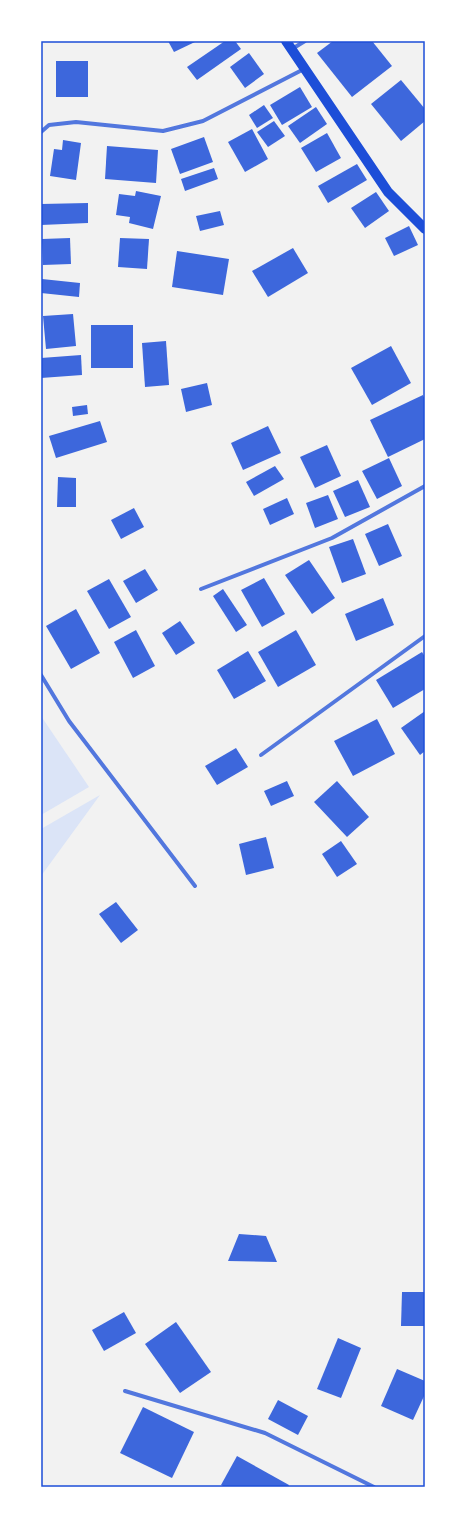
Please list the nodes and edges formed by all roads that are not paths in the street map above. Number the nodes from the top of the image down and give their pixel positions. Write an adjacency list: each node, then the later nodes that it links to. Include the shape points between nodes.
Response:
1 (305, 41): 2 (street)
2 (288, 45): 3 (main road)
3 (304, 69): 4 (street, via 203,120 163,131 76,122 49,125); 5 (main road, via 388,192)
4 (41, 132)
5 (425, 229)
6 (425, 486): 7 (street, via 332,538)
7 (201, 589)
8 (425, 636): 10 (street)
9 (41, 675): 11 (street, via 69,721)
10 (261, 755)
11 (195, 886)
12 (125, 1391): 13 (street, via 265,1434)
13 (374, 1487)

